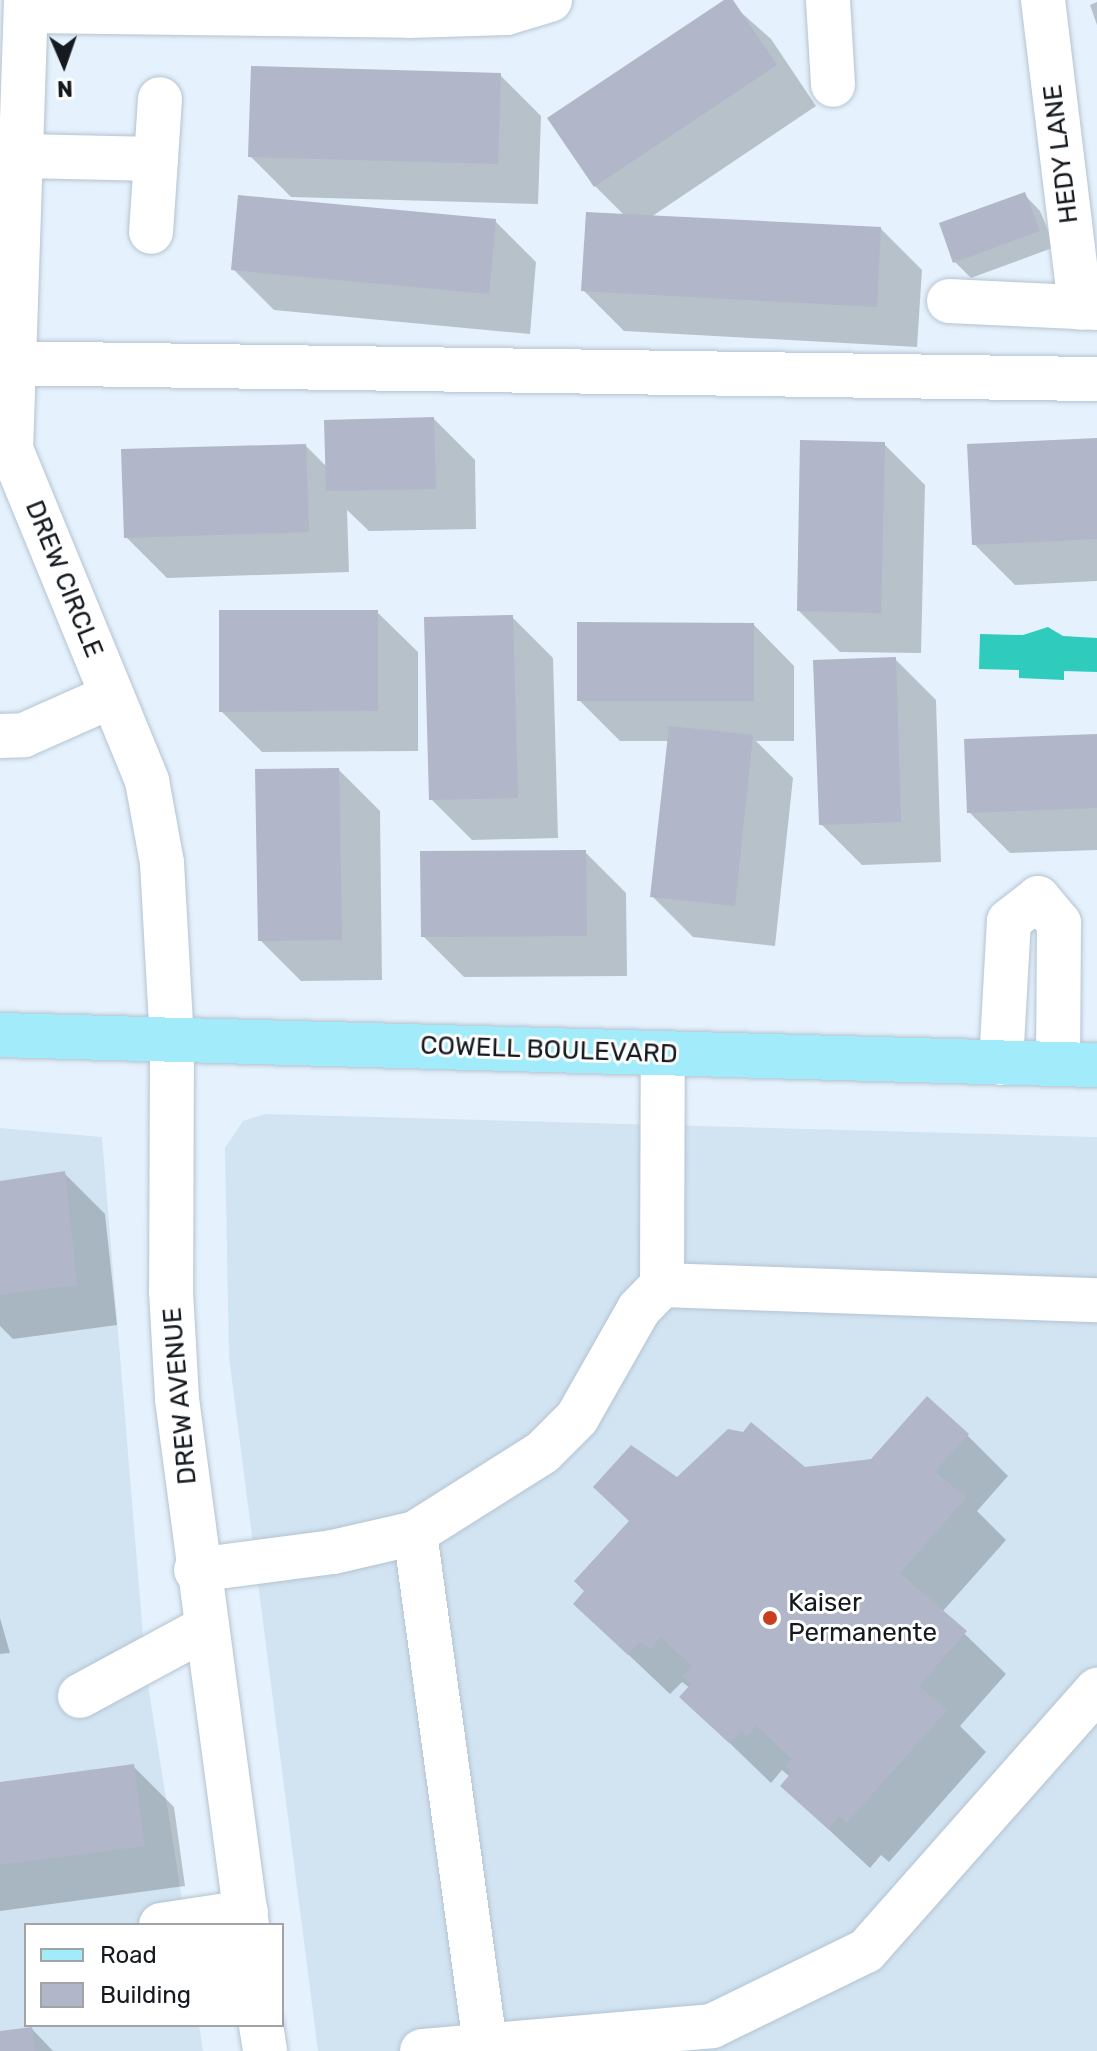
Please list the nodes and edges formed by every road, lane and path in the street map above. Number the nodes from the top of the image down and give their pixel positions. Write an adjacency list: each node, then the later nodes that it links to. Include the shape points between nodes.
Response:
1 (550, 0): 4 (street, via 507,13 409,16)
2 (828, 0): 5 (street)
3 (1043, 0): 12 (street, HEDY LANE)
4 (26, 6): 7 (street, DREW CIRCLE)
5 (833, 85)
6 (160, 99): 8 (street)
7 (23, 156): 8 (street); 10 (street, DREW CIRCLE)
8 (156, 159): 9 (street)
9 (151, 232)
10 (10, 234): 13 (street, DREW CIRCLE)
11 (949, 301): 12 (street)
12 (1088, 308)
13 (6, 363): 14 (street); 15 (street, DREW CIRCLE, via 11,449)
14 (1097, 379)
15 (112, 696): 16 (street, via 24,735); 17 (street, DREW CIRCLE, via 147,781)
16 (0, 736)
17 (162, 863): 19 (street, DREW AVENUE)
18 (0, 1035): 19 (main road, COWELL BOULEVARD)
19 (172, 1040): 20 (main road, COWELL BOULEVARD); 26 (street, DREW AVENUE, via 171,1291)
20 (663, 1053): 21 (main road, COWELL BOULEVARD); 23 (street)
21 (1001, 1063): 22 (main road, COWELL BOULEVARD); 22 (street, via 1009,921 1038,898 1059,923)
22 (1078, 1065)
23 (662, 1285): 24 (street); 25 (street, via 639,1309 577,1418 543,1452)
24 (1097, 1300)
25 (415, 1533): 26 (street, via 333,1552); 33 (street)
26 (196, 1570): 27 (street, DREW AVENUE)
27 (204, 1629): 29 (street); 30 (street, DREW AVENUE)
28 (1097, 1690): 33 (street, via 866,1951 712,2026)
29 (80, 1696)
30 (246, 1919): 31 (street)
31 (189, 1923)
32 (261, 2027): 34 (street)
33 (485, 2044): 35 (street)
34 (265, 2051)
35 (422, 2051)

